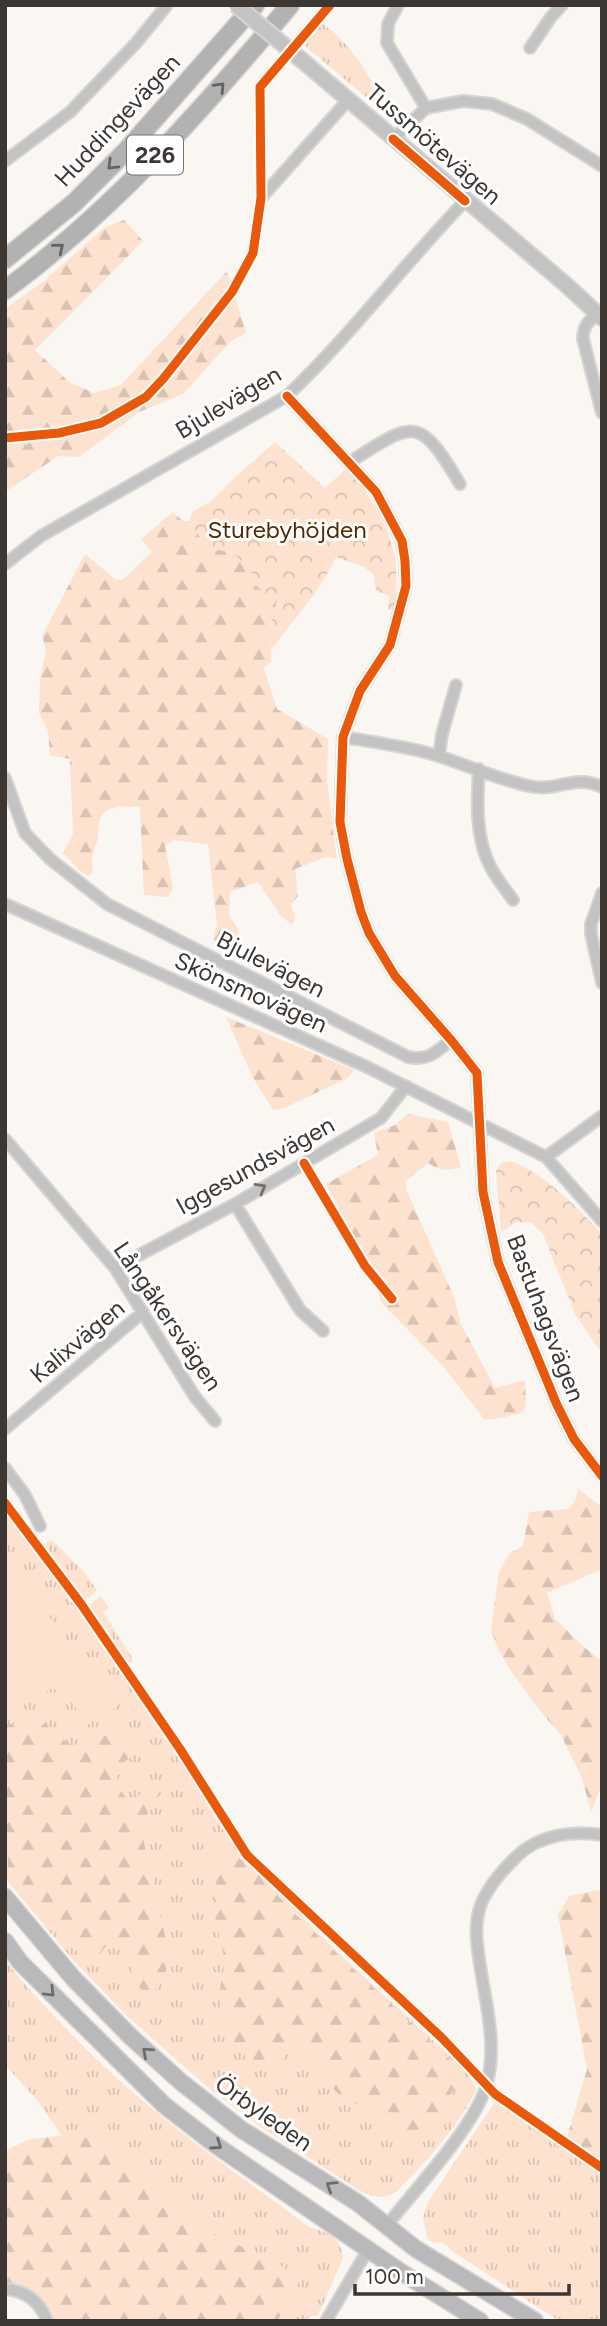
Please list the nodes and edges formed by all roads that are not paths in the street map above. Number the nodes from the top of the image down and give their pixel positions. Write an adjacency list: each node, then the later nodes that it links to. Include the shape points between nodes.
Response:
1 (167, 5): 11 (street, via 70,112)
2 (236, 5): 8 (street, Tussmötevägen, bridge)
3 (255, 5): 15 (main road, Huddingevägen / 226, one-way to 15, via 127,150 74,203)
4 (290, 5): 16 (main road, Huddingevägen / 226, one-way to 4, via 117,195 231,76)
5 (398, 5): 9 (street, via 388,24 387,43)
6 (562, 5): 7 (street)
7 (530, 48)
8 (348, 100): 10 (street, Tussmötevägen); 13 (street)
9 (426, 108): 10 (street); 12 (street, via 463,101 492,104 527,119)
10 (393, 139): 14 (street, Tussmötevägen)
11 (5, 161)
12 (602, 166)
13 (261, 198)
14 (465, 201): 17 (street, Tussmötevägen); 18 (street, Bjulevägen)
15 (5, 259)
16 (5, 290)
17 (600, 314): 19 (street, via 585,323 583,339)
18 (288, 396): 20 (street, Bastuhagsvägen); 22 (street, Bjulevägen, via 41,536)
19 (602, 413)
20 (350, 462): 21 (street, via 404,431 419,432 431,439); 24 (street, Bastuhagsvägen, via 376,492 401,541 406,586 390,645 360,691)
21 (460, 484)
22 (5, 564)
23 (456, 685): 25 (street)
24 (343, 737): 25 (street); 33 (street, Bastuhagsvägen, via 340,822 361,912 395,976)
25 (439, 756): 26 (street)
26 (479, 769): 28 (street, via 547,789 589,781); 30 (street, via 479,831 490,867)
27 (5, 778): 33 (street, Bjulevägen, via 25,833 107,904 408,1057 421,1060)
28 (602, 787)
29 (602, 893): 32 (street, via 591,924)
30 (513, 900)
31 (5, 904): 34 (street, Skönsmovägen)
32 (602, 984)
33 (451, 1040): 36 (street, Bastuhagsvägen, via 477,1073)
34 (406, 1086): 36 (street, Skönsmovägen); 39 (street, Iggesundsvägen, one-way to 34, via 381,1118)
35 (602, 1116): 38 (street)
36 (478, 1122): 38 (street, Skönsmovägen); 47 (street, Bastuhagsvägen, via 483,1192 498,1262 573,1439)
37 (5, 1139): 41 (street, Långåkersvägen)
38 (546, 1157): 40 (street)
39 (235, 1204): 41 (street, Iggesundsvägen); 43 (street, via 300,1310)
40 (602, 1220)
41 (115, 1268): 42 (street, Långåkersvägen)
42 (143, 1312): 44 (street, Långåkersvägen); 45 (street, Kalixvägen)
43 (323, 1331)
44 (215, 1422)
45 (5, 1429)
46 (5, 1468): 48 (street)
47 (602, 1476)
48 (40, 1526)
49 (602, 1835): 52 (street, via 580,1832 545,1839 524,1850 492,1883 480,1905 476,1937 491,2038 486,2085 458,2136)
50 (5, 1897): 52 (main road, Örbyleden, one-way to 50, via 242,2130 181,2082 73,1978)
51 (5, 1941): 53 (main road, one-way to 53, via 20,1962 164,2105)
52 (387, 2225): 53 (main road); 58 (main road, Örbyleden, via 416,2249)
53 (369, 2248): 56 (street); 57 (main road)
54 (5, 2289): 55 (street, via 34,2298)
55 (47, 2321)
56 (326, 2321)
57 (480, 2321)
58 (534, 2321)

